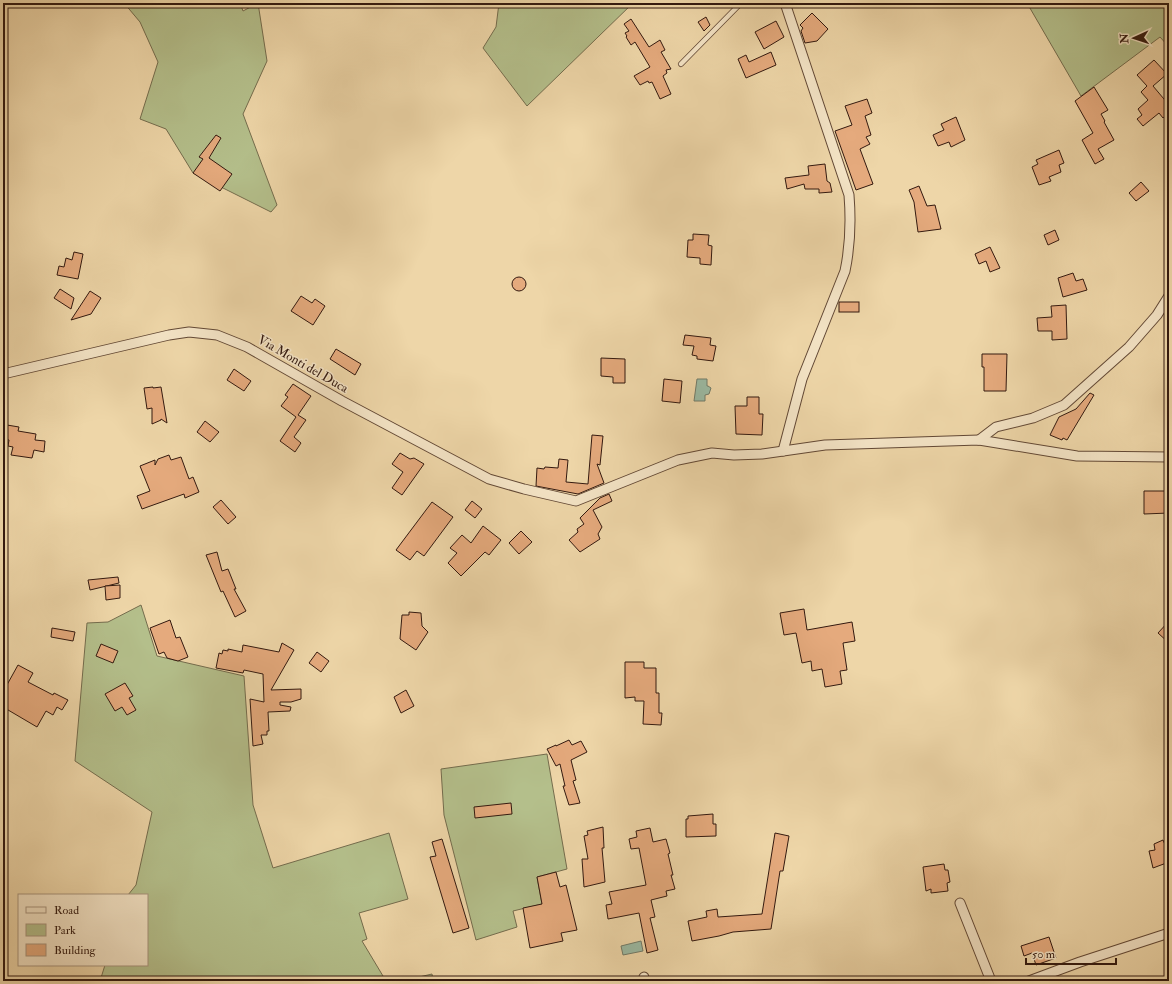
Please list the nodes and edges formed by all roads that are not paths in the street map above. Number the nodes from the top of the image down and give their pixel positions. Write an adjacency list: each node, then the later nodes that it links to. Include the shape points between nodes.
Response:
1 (741, 3): 3 (lane)
2 (786, 3): 7 (street, via 849,195 850,207 849,254 845,271 802,379)
3 (681, 64)
4 (1169, 296): 6 (street, via 1157,315 1129,347 1064,405 1033,418 996,427)
5 (3, 374): 7 (street, Via Monti del Duca, via 169,335 189,332 217,336 247,347 489,479 576,501 678,460 712,453 734,455)
6 (979, 440): 7 (street, via 825,446); 8 (street, via 1077,456)
7 (783, 451)
8 (1169, 457)
9 (960, 903): 11 (street)
10 (1169, 933): 12 (street)
11 (991, 981)
12 (1029, 981)

